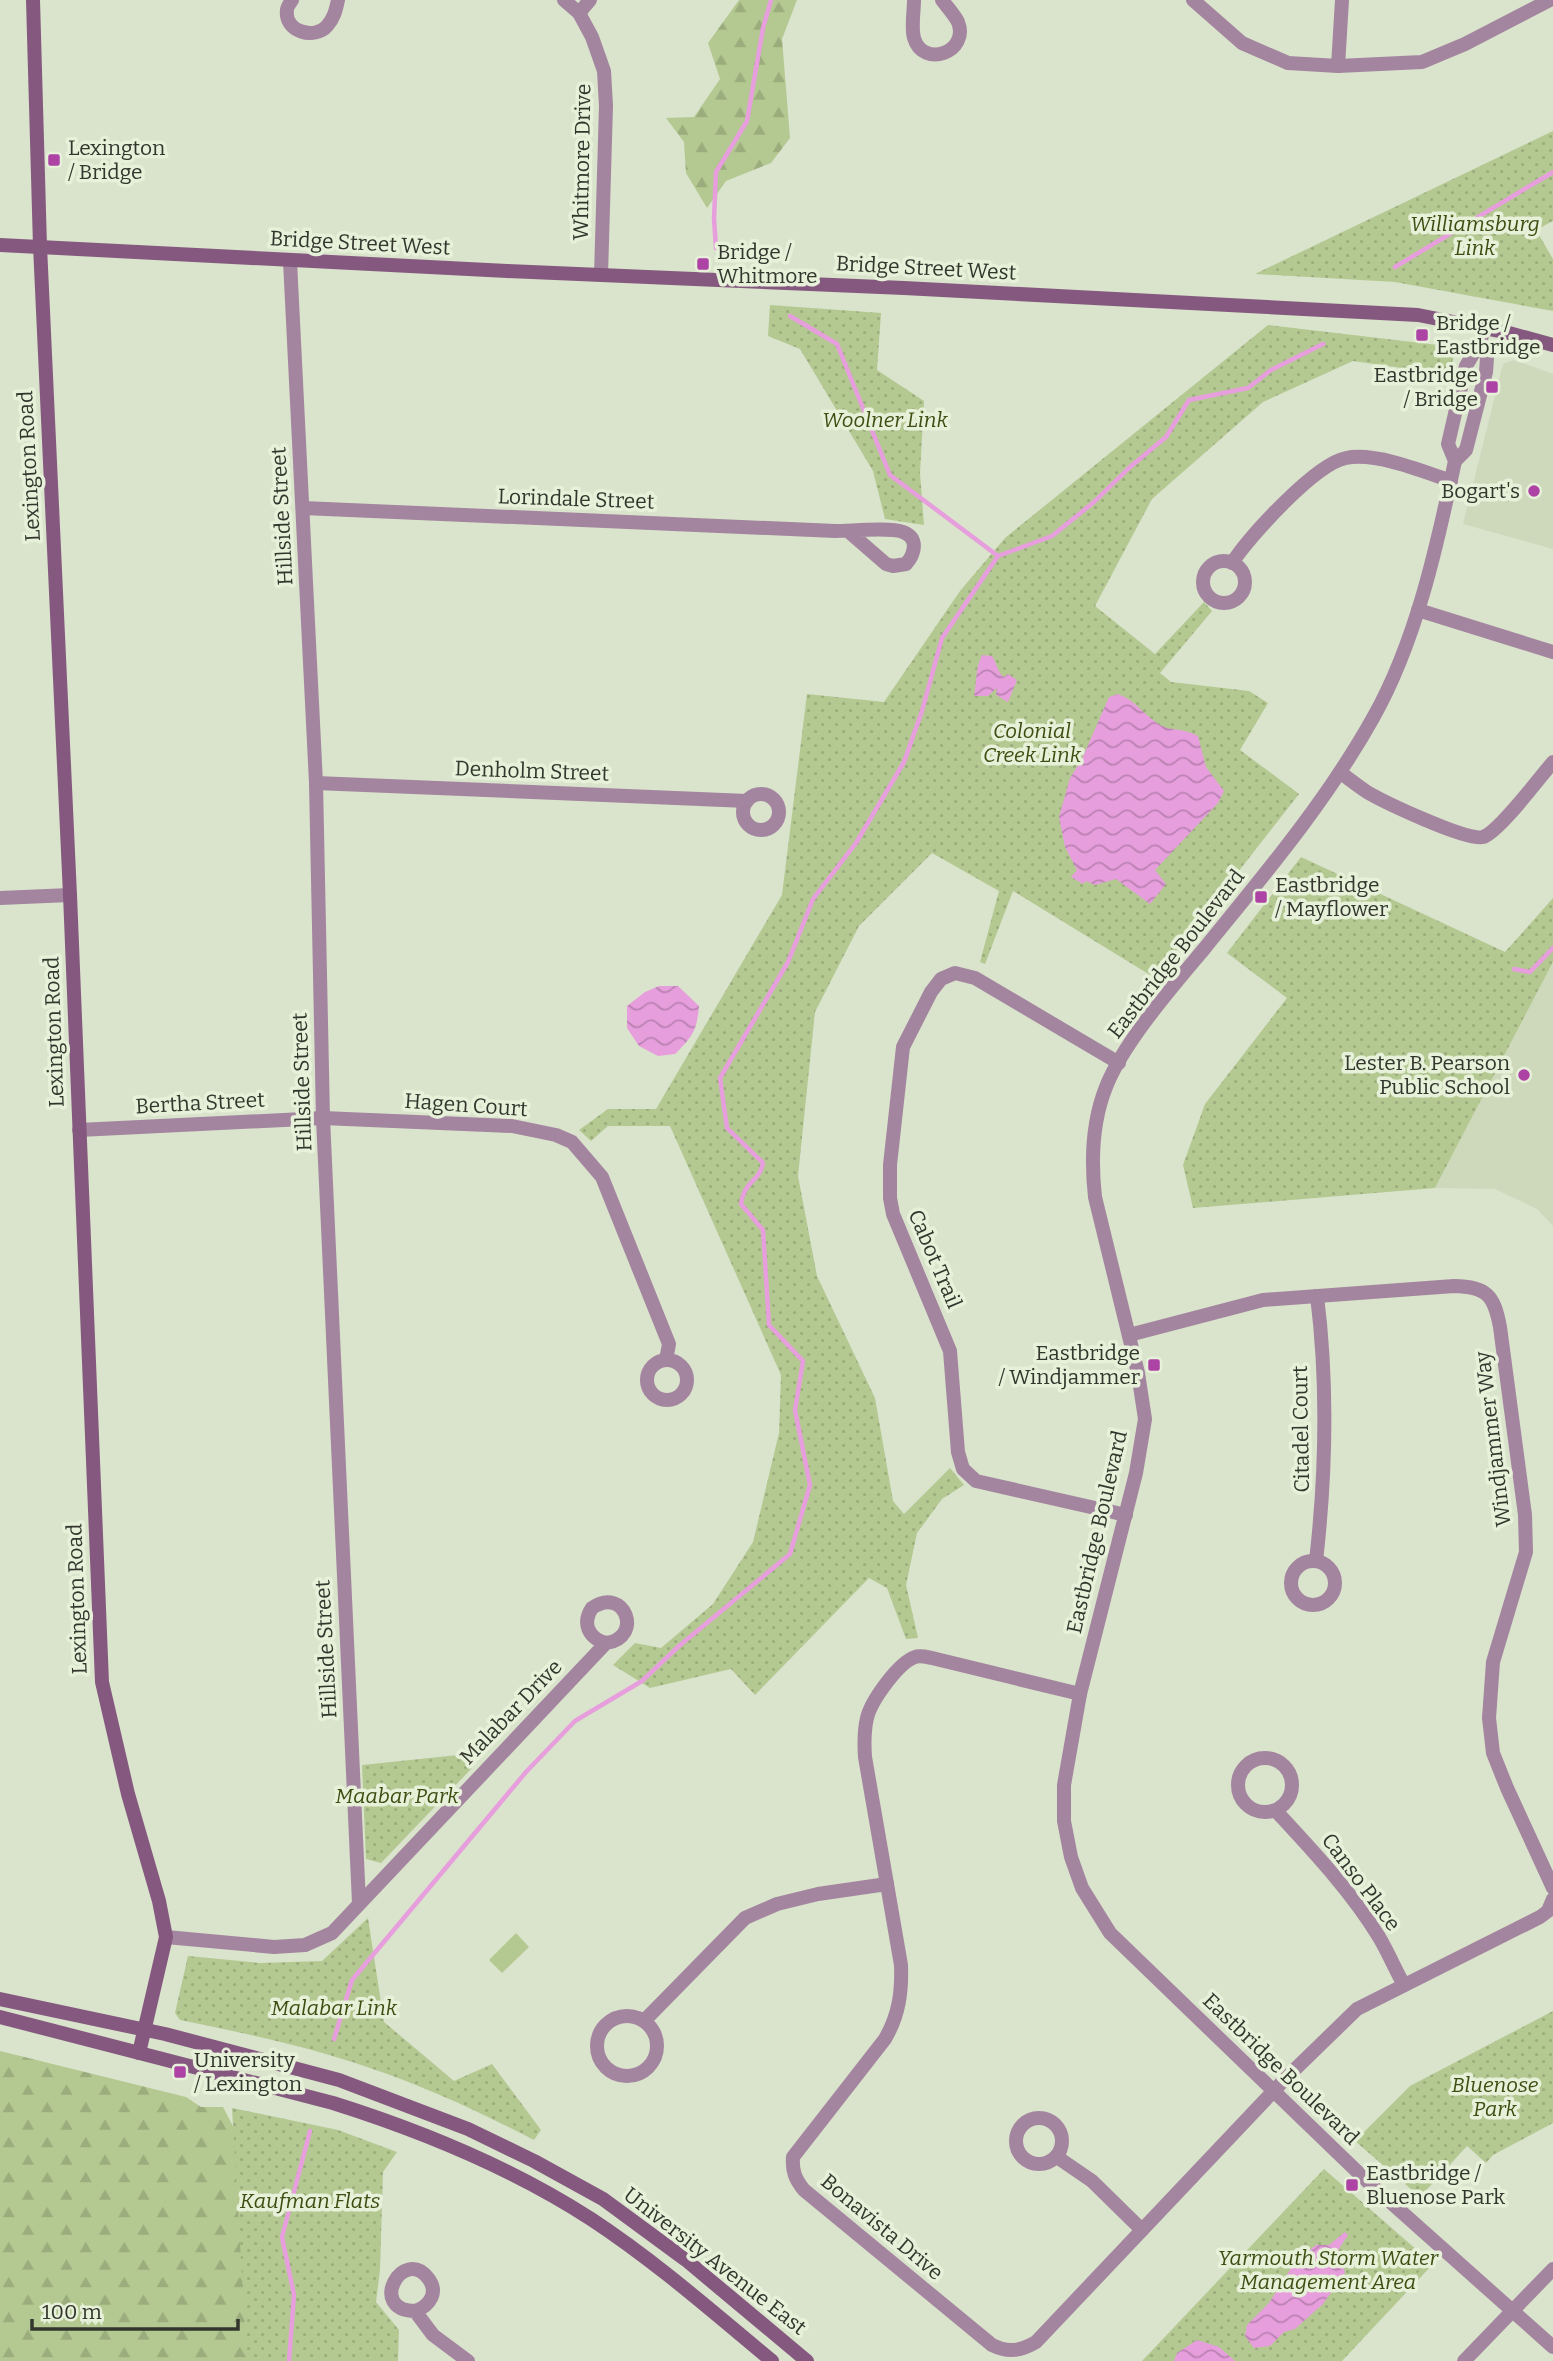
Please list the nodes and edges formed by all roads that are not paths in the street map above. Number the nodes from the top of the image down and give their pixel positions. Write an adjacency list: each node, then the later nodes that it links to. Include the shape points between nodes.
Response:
1 (33, 0): 14 (main road, Lexington Road)
2 (292, 0): 3 (street, via 287,11 289,23 301,32 316,34 334,17)
3 (338, 0)
4 (564, 0): 11 (street, Whitmore Drive)
5 (590, 0): 11 (street)
6 (914, 0): 7 (street, via 915,41 923,51 936,55 952,49 960,31)
7 (942, 0)
8 (1193, 0): 12 (street, via 1242,43 1288,62)
9 (1342, 0): 12 (street)
10 (1550, 0): 12 (street, via 1422,62)
11 (579, 13): 16 (street, Whitmore Drive, via 604,71)
12 (1338, 66)
13 (0, 245): 14 (main road, Bridge Street West)
14 (40, 246): 15 (main road, Bridge Street West); 30 (main road, Lexington Road)
15 (290, 261): 16 (main road, Bridge Street West); 21 (street, Hillside Street)
16 (601, 275): 17 (main road, Bridge Street West, via 1418,314)
17 (1482, 334): 18 (main road, Bridge Street West); 19 (street, Eastbridge Boulevard, via 1466,366 1448,443); 19 (street, Eastbridge Boulevard, via 1486,372 1466,450)
18 (1553, 345)
19 (1455, 461): 20 (street, Eastbridge Boulevard)
20 (1451, 481): 23 (street, via 1366,457 1345,458 1307,482 1244,544); 24 (street, Eastbridge Boulevard)
21 (303, 508): 22 (street, Lorindale Street); 28 (street, Hillside Street)
22 (848, 531)
23 (1232, 563)
24 (1418, 610): 25 (street); 27 (street, Eastbridge Boulevard, via 1375,716)
25 (1553, 652)
26 (1553, 762): 27 (street, via 1498,827 1483,837 1449,830 1368,792)
27 (1340, 772): 32 (street, Eastbridge Boulevard)
28 (316, 783): 29 (street, Denholm Street); 33 (street, Hillside Street)
29 (747, 800)
30 (70, 895): 31 (street); 34 (main road, Lexington Road)
31 (0, 898)
32 (1119, 1063): 36 (street, Eastbridge Boulevard, via 1106,1087 1098,1118 1093,1175); 38 (street, Cabot Trail, via 975,978 955,973 941,979 903,1047 890,1198 892,1214 950,1351 963,1469 976,1481)
33 (323, 1118): 34 (street, Bertha Street); 37 (street, Hagen Court, via 512,1126 572,1142 603,1177 669,1344); 46 (street, Hillside Street)
34 (79, 1130): 47 (main road, Lexington Road, via 102,1682)
35 (1317, 1296): 36 (street, Windjammer Way, via 1263,1300); 39 (street, Citadel Court, via 1325,1430); 44 (street, Windjammer Way, via 1469,1286 1492,1299 1525,1515 1526,1552 1493,1662 1489,1718 1493,1753)
36 (1129, 1335): 38 (street, Eastbridge Boulevard, via 1144,1419)
37 (666, 1360)
38 (1126, 1515): 41 (street, Eastbridge Boulevard)
39 (1315, 1561)
40 (606, 1643): 46 (street, Malabar Drive)
41 (1080, 1695): 43 (street, Bonavista Drive, via 932,1658 917,1656 905,1664 882,1689 868,1714 864,1735); 54 (street, Eastbridge Boulevard, via 1064,1809 1071,1857 1082,1888 1110,1933)
42 (1276, 1811): 48 (street, Canso Place, via 1320,1858 1378,1936)
43 (887, 1884): 51 (street, via 818,1894 745,1917); 56 (street, Bonavista Drive, via 902,1985 894,2022 874,2054 799,2146 792,2170 797,2182 1003,2351 1023,2350 1036,2342)
44 (1553, 1888)
45 (1553, 1899): 48 (street, via 1539,1917)
46 (359, 1903): 47 (street, Malabar Drive, via 332,1933 305,1945 274,1947)
47 (166, 1937): 52 (main road, Lexington Road)
48 (1404, 1985): 54 (street, via 1357,2009)
49 (0, 1999): 52 (main road, University Avenue East)
50 (0, 2017): 53 (main road, University Avenue East)
51 (643, 2021): 51 (street, via 616,2018 599,2034 596,2051 608,2070 636,2075 651,2064 656,2038)
52 (145, 2030): 53 (main road, Lexington Road); 63 (main road, University Avenue East, via 339,2080 468,2129 534,2161 624,2214)
53 (139, 2053): 62 (main road, University Avenue East, via 378,2117 525,2180 591,2219)
54 (1273, 2091): 56 (street, Bonavista Drive); 59 (street, Eastbridge Boulevard)
55 (1057, 2157): 56 (street, via 1092,2181)
56 (1142, 2231)
57 (1553, 2269): 59 (street)
58 (415, 2311): 61 (street, via 433,2335)
59 (1513, 2311): 60 (street, Eastbridge Boulevard); 64 (street)
60 (1553, 2347)
61 (468, 2361)
62 (772, 2361)
63 (807, 2361)
64 (1464, 2361)

